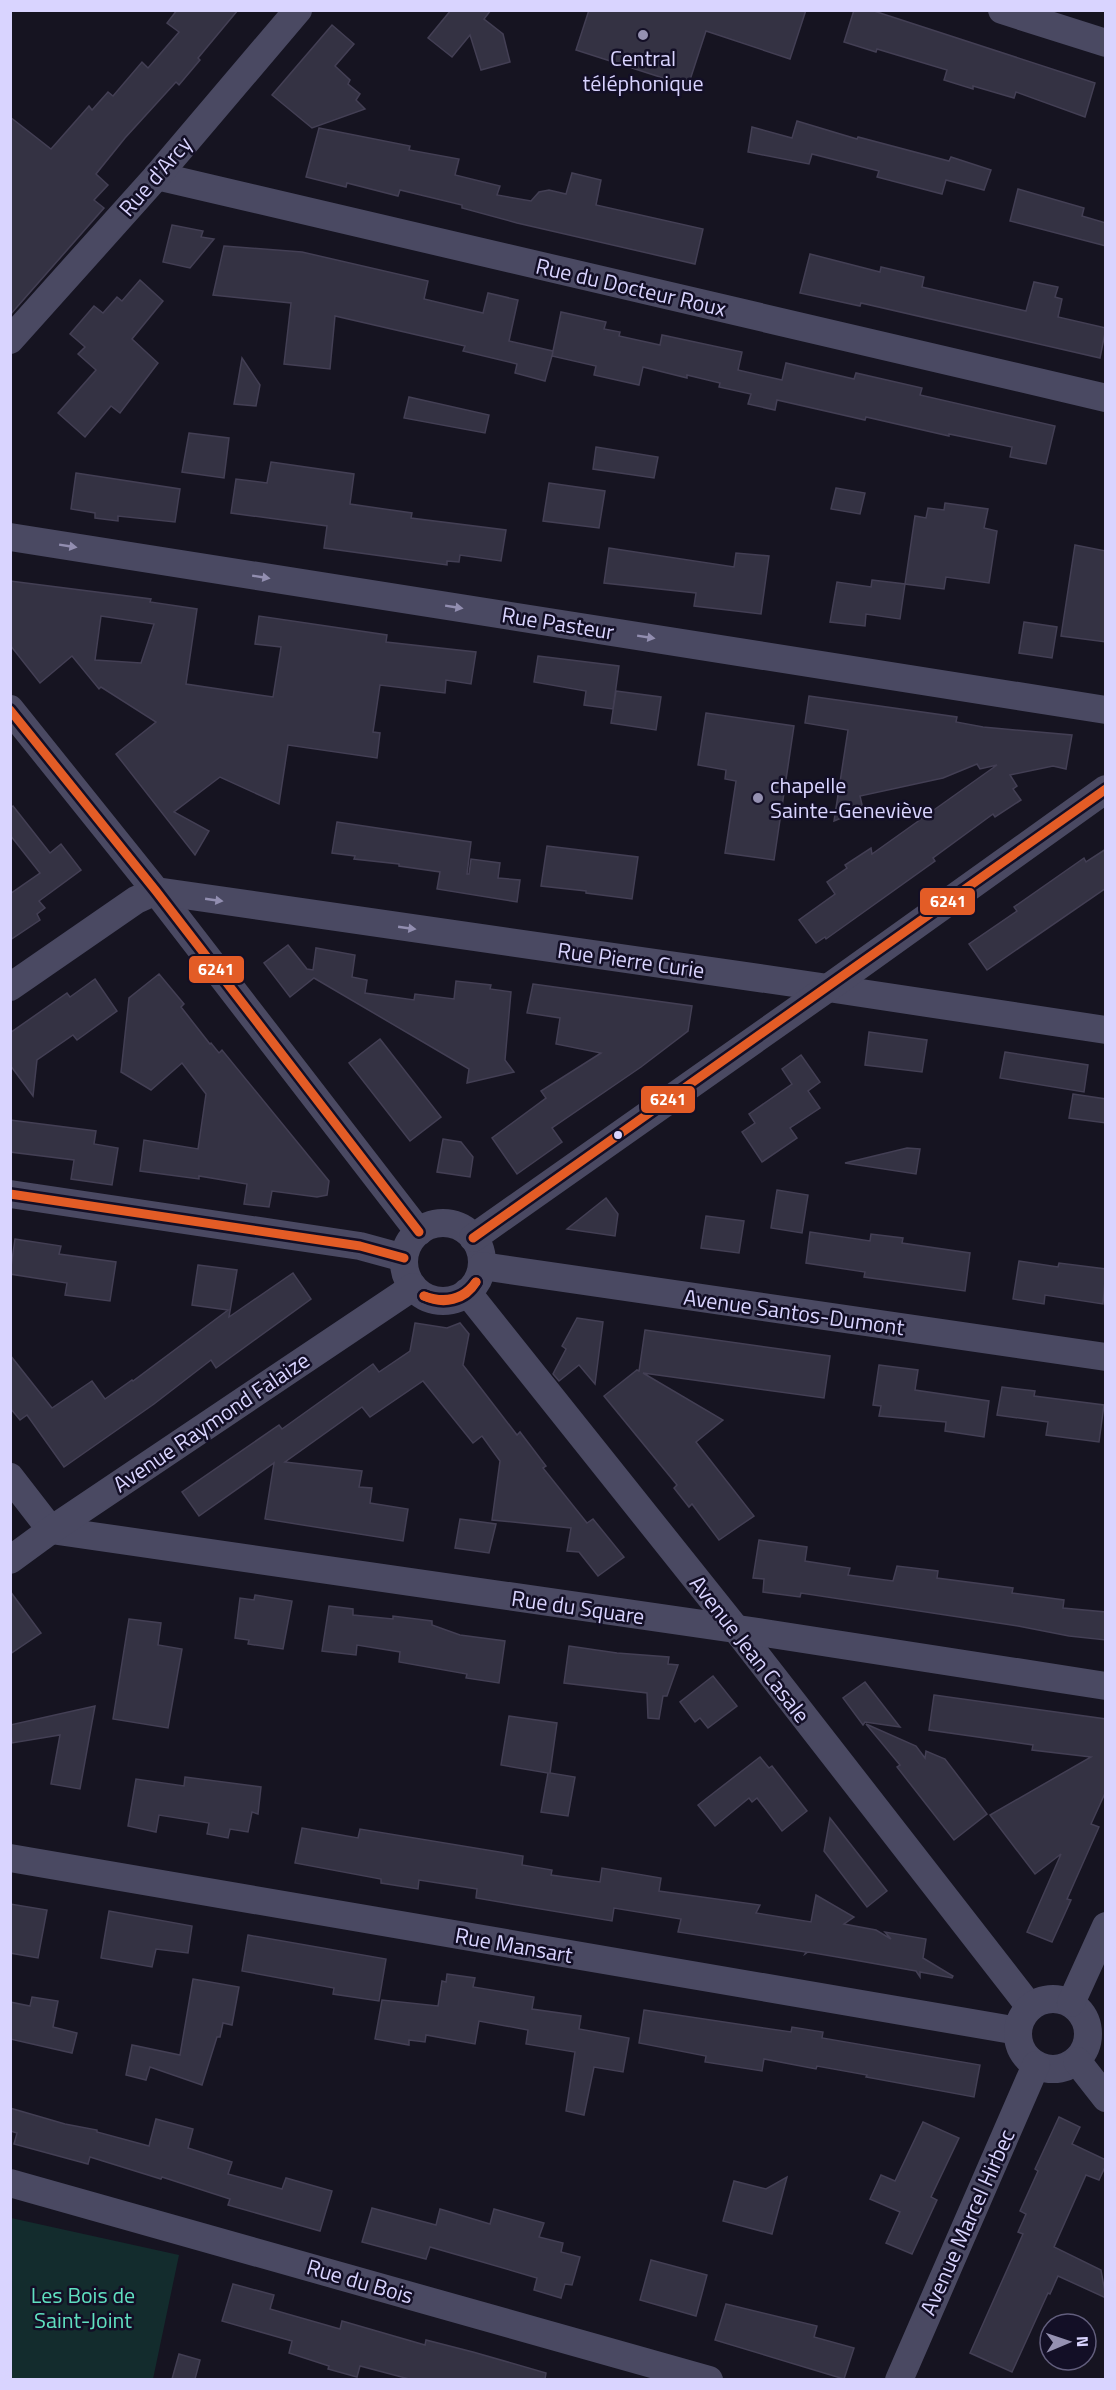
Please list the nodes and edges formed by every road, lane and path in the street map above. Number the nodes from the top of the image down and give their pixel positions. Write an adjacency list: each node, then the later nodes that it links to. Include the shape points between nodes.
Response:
1 (298, 10): 4 (street, Rue d'Arcy)
2 (1002, 10): 3 (street)
3 (1106, 43)
4 (157, 176): 5 (street, Rue d'Arcy); 6 (street, Rue du Docteur Roux)
5 (10, 340)
6 (1106, 398)
7 (10, 537): 9 (street, Rue Pasteur, one-way to 9)
8 (10, 709): 11 (street)
9 (1106, 710)
10 (1106, 789): 13 (street)
11 (156, 891): 12 (street, via 136,900); 13 (street, Rue Pierre Curie, one-way to 13); 16 (street)
12 (10, 987)
13 (828, 988): 14 (street, Rue Pierre Curie); 17 (street)
14 (1106, 1030)
15 (10, 1194): 18 (street, via 360,1246)
16 (419, 1232): 17 (street, via 429,1225 453,1224); 18 (street)
17 (473, 1238): 19 (street, via 479,1246)
18 (404, 1258): 20 (street, via 407,1278)
19 (482, 1266): 21 (street, via 475,1285); 22 (street, Avenue Santos-Dumont)
20 (413, 1287): 21 (street, via 433,1300 457,1299); 24 (street, Avenue Raymond Falaize)
21 (467, 1292): 26 (street, Avenue Jean Casale)
22 (1106, 1358)
23 (10, 1477): 24 (street)
24 (51, 1530): 25 (street, Avenue Raymond Falaize); 26 (street, Rue du Square)
25 (10, 1560)
26 (736, 1629): 27 (street, Rue du Square); 31 (street, Avenue Jean Casale)
27 (1106, 1686)
28 (10, 1858): 31 (street, Rue Mansart)
29 (1106, 1926): 30 (street)
30 (1071, 2003): 31 (street, via 1050,1999); 32 (street, via 1086,2020 1089,2031 1084,2053)
31 (1024, 2019): 33 (street, via 1022,2051)
32 (1077, 2061): 33 (street, via 1057,2070); 34 (street)
33 (1036, 2065): 37 (street, Avenue Marcel Hirbec)
34 (1106, 2098)
35 (10, 2183): 36 (street, Rue du Bois)
36 (709, 2379)
37 (898, 2379)

